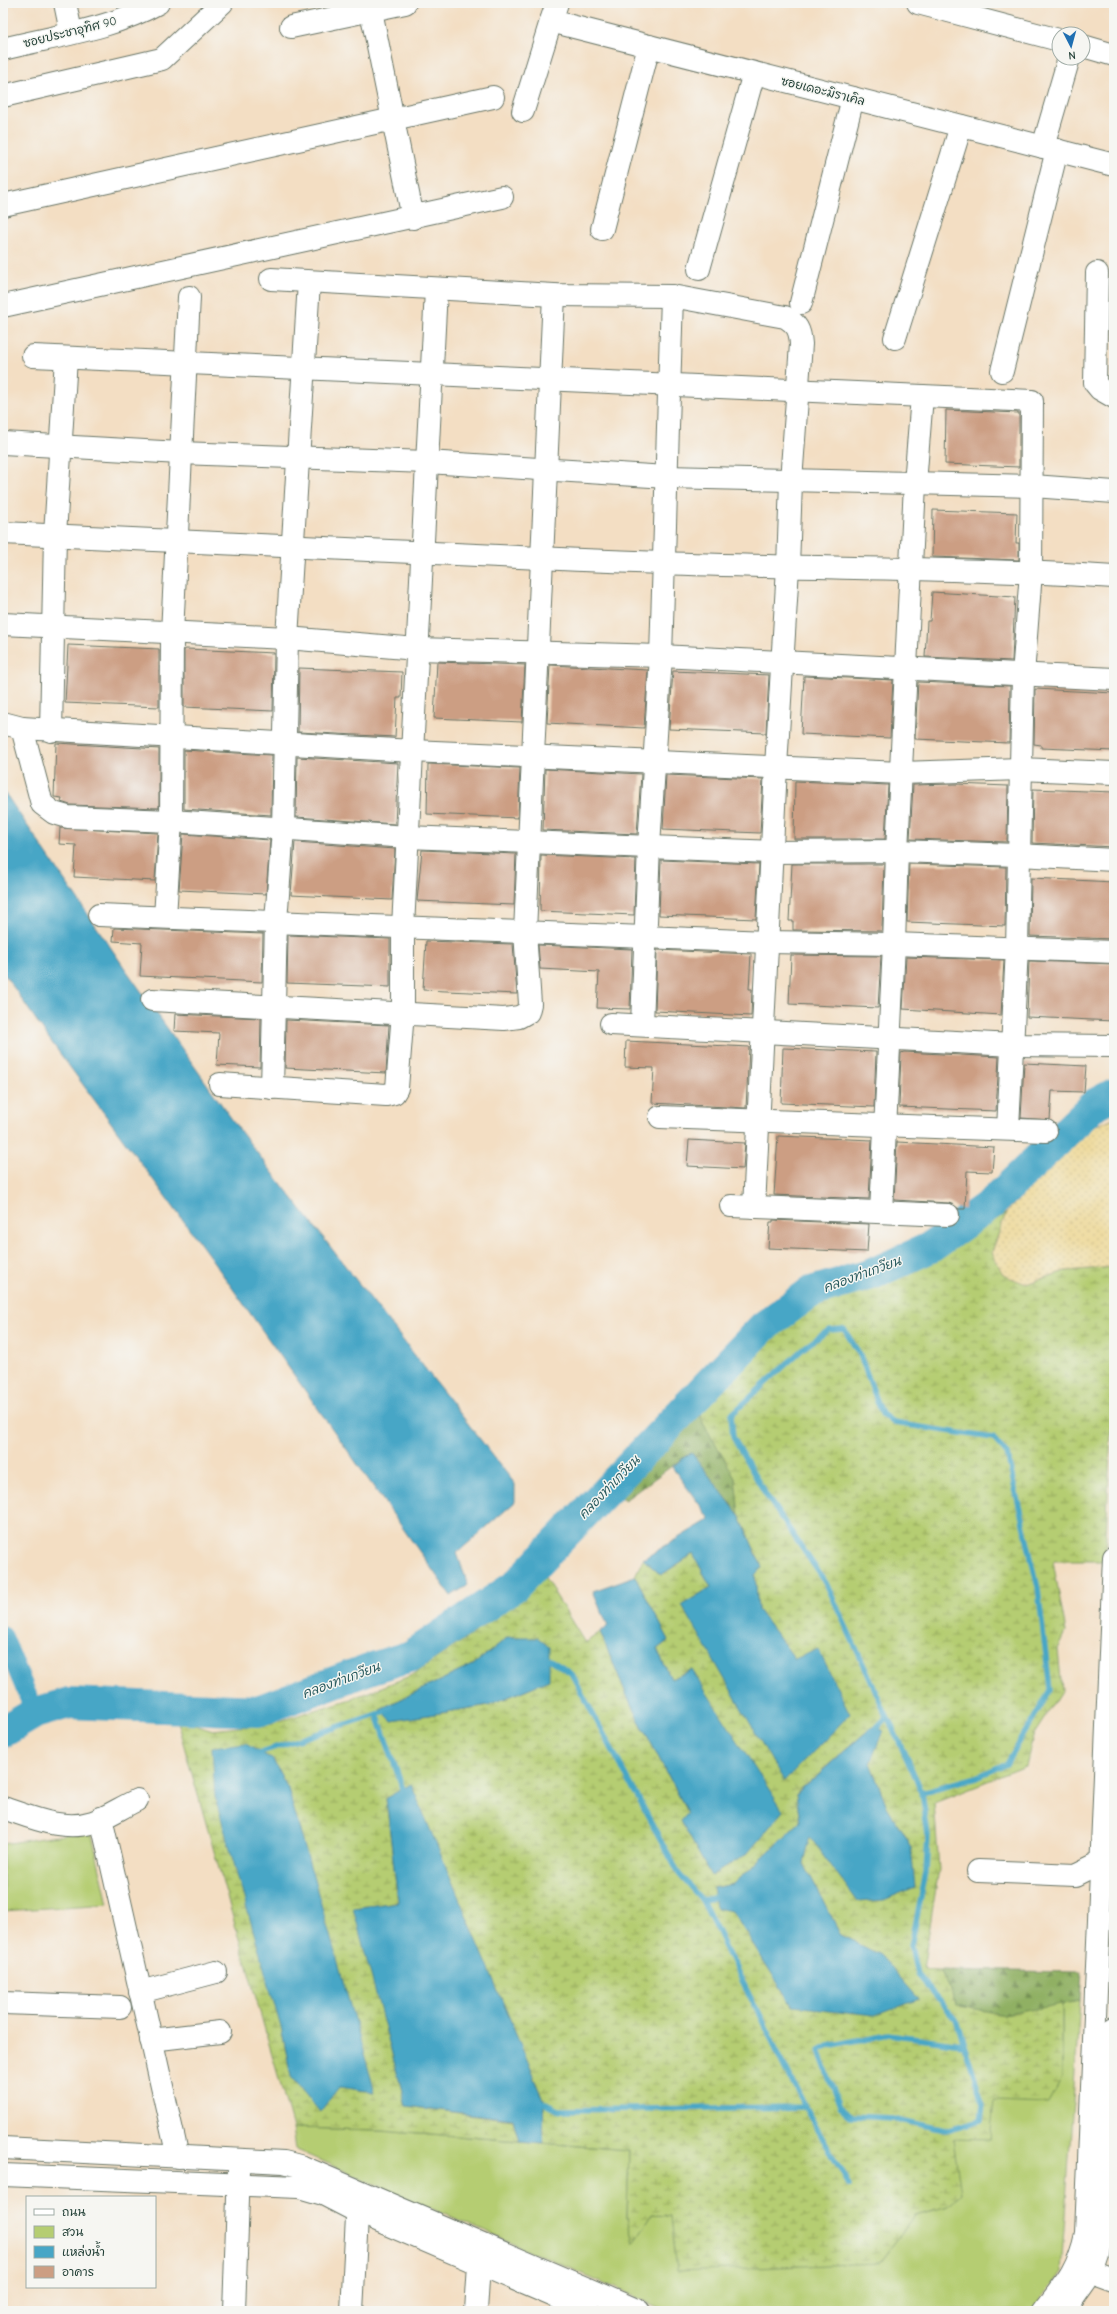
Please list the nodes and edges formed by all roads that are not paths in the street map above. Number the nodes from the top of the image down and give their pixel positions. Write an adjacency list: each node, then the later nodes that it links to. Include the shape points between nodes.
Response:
1 (65, 3): 9 (street)
2 (158, 3): 9 (street, ซอยประชาอุทิศ 90, via 139,14)
3 (222, 3): 17 (street, via 162,58)
4 (405, 3): 6 (street)
5 (918, 3): 10 (street)
6 (371, 11): 8 (street); 21 (street)
7 (554, 12): 11 (street, ซอยเดอะมิราเคิล); 20 (street)
8 (292, 27)
9 (71, 32): 13 (street, ซอยประชาอุทิศ 90)
10 (1051, 38)
11 (649, 46): 16 (street, ซอยเดอะมิราเคิล); 28 (street)
12 (1091, 48): 14 (street)
13 (3, 49)
14 (1114, 55)
15 (1067, 66): 23 (street)
16 (754, 73): 19 (street, ซอยเดอะมิราเคิล); 29 (street)
17 (3, 96)
18 (493, 97): 21 (street)
19 (853, 98): 22 (street, ซอยเดอะมิราเคิล); 37 (street)
20 (523, 111)
21 (392, 119): 26 (street); 27 (street)
22 (961, 126): 23 (street, ซอยเดอะมิราเคิล); 39 (street)
23 (1050, 148): 24 (street, ซอยเดอะมิราเคิล); 44 (street)
24 (1114, 165)
25 (502, 197): 27 (street)
26 (3, 205)
27 (413, 218): 38 (street)
28 (602, 228)
29 (698, 269)
30 (271, 279): 31 (street)
31 (309, 282): 33 (street); 43 (street)
32 (1103, 285): 50 (street, via 1095,382 1100,389)
33 (436, 290): 34 (street); 45 (street)
34 (554, 295): 35 (street); 46 (street)
35 (672, 296): 47 (street); 48 (street, via 785,317 796,323 801,344)
36 (189, 298): 42 (street)
37 (801, 303)
38 (3, 306)
39 (895, 338)
40 (33, 356): 41 (street)
41 (66, 358): 42 (street); 52 (street)
42 (185, 364): 43 (street); 53 (street)
43 (303, 369): 45 (street); 54 (street)
44 (1002, 371)
45 (431, 374): 46 (street); 55 (street)
46 (551, 380): 47 (street); 56 (street)
47 (669, 385): 48 (street); 57 (street)
48 (797, 390): 49 (street); 58 (street)
49 (922, 396): 59 (street); 60 (street, via 1032,401)
50 (1114, 396)
51 (3, 443): 52 (street)
52 (59, 446): 53 (street); 63 (street)
53 (180, 453): 54 (street); 64 (street)
54 (298, 458): 55 (street); 65 (street)
55 (427, 462): 56 (street); 66 (street)
56 (546, 470): 57 (street); 67 (street)
57 (667, 477): 58 (street); 68 (street)
58 (791, 481): 59 (street); 69 (street)
59 (915, 484): 60 (street); 70 (street)
60 (1033, 486): 61 (street); 71 (street)
61 (1114, 492)
62 (3, 533): 63 (street)
63 (55, 535): 64 (street); 74 (street)
64 (176, 541): 65 (street); 75 (street)
65 (294, 546): 66 (street); 76 (street)
66 (422, 553): 67 (street); 77 (street)
67 (542, 558): 68 (street); 78 (street)
68 (663, 563): 69 (street); 79 (street)
69 (788, 567): 70 (street); 80 (street)
70 (912, 568): 71 (street); 81 (street)
71 (1031, 572): 72 (street); 82 (street)
72 (1114, 577)
73 (3, 624): 74 (street)
74 (53, 628): 75 (street); 85 (street)
75 (172, 633): 76 (street); 86 (street)
76 (287, 638): 77 (street); 87 (street)
77 (418, 648): 78 (street); 88 (street)
78 (538, 653): 79 (street); 89 (street)
79 (661, 656): 80 (street); 90 (street)
80 (783, 664): 81 (street); 91 (street)
81 (907, 668): 82 (street); 93 (street)
82 (1023, 675): 83 (street); 92 (street)
83 (1114, 679)
84 (12, 726): 85 (street); 95 (street, via 42,804 54,813 68,817)
85 (51, 731): 86 (street)
86 (172, 736): 87 (street); 95 (street)
87 (284, 744): 88 (street); 96 (street)
88 (412, 751): 89 (street); 97 (street)
89 (533, 757): 90 (street); 98 (street)
90 (655, 762): 91 (street); 99 (street)
91 (776, 767): 93 (street); 101 (street)
92 (1020, 769): 93 (street); 94 (street); 102 (street)
93 (901, 773): 100 (street)
94 (1114, 773)
95 (171, 821): 96 (street); 105 (street)
96 (283, 829): 97 (street); 106 (street)
97 (408, 837): 98 (street); 107 (street)
98 (529, 842): 99 (street); 108 (street)
99 (649, 846): 101 (street); 109 (street)
100 (897, 851): 101 (street); 102 (street); 111 (street)
101 (772, 852): 110 (street)
102 (1018, 854): 103 (street); 112 (street)
103 (1114, 860)
104 (99, 915): 105 (street)
105 (165, 917): 106 (street)
106 (276, 921): 107 (street); 115 (street)
107 (403, 927): 108 (street); 116 (street)
108 (525, 932): 109 (street); 116 (street, via 530,1004 528,1012 519,1017 504,1019)
109 (645, 936): 110 (street); 118 (street)
110 (767, 942): 111 (street); 119 (street)
111 (894, 944): 112 (street); 120 (street)
112 (1017, 948): 113 (street); 121 (street)
113 (1114, 952)
114 (152, 1000): 115 (street)
115 (276, 1007): 116 (street); 124 (street)
116 (403, 1012): 124 (street, via 398,1081 394,1093 386,1095)
117 (611, 1024): 118 (street)
118 (642, 1024): 119 (street)
119 (762, 1031): 120 (street); 126 (street)
120 (889, 1039): 121 (street); 127 (street)
121 (1013, 1045): 122 (street); 128 (street)
122 (1114, 1046)
123 (220, 1084): 124 (street)
124 (272, 1088)
125 (660, 1117): 126 (street)
126 (760, 1120): 127 (street); 131 (street)
127 (886, 1125): 128 (street); 132 (street)
128 (1008, 1129): 129 (street)
129 (1046, 1131)
130 (731, 1206): 131 (street)
131 (754, 1207): 132 (street)
132 (881, 1212): 133 (street)
133 (948, 1215)
134 (1114, 1557): 135 (street)
135 (1114, 1567): 136 (street)
136 (1112, 1667): 137 (street)
137 (1110, 1770): 141 (street)
138 (137, 1800): 140 (street)
139 (3, 1808): 140 (street, via 49,1823 66,1825)
140 (101, 1818): 145 (street)
141 (1108, 1867): 142 (street, via 1093,1866 1075,1875); 143 (street)
142 (978, 1871)
143 (1106, 1971): 151 (street)
144 (216, 1972): 145 (street)
145 (140, 1992): 150 (street)
146 (3, 2003): 147 (street)
147 (120, 2007)
148 (1114, 2027): 151 (street)
149 (220, 2032): 150 (street)
150 (151, 2040): 153 (street)
151 (1106, 2078): 156 (street)
152 (3, 2148): 153 (street)
153 (178, 2156): 154 (street)
154 (240, 2161): 157 (street); 158 (street, via 284,2162 303,2167)
155 (3, 2175): 157 (street)
156 (1103, 2178): 160 (street, via 1098,2248)
157 (239, 2184): 158 (street, via 299,2187); 163 (street)
158 (358, 2201): 159 (street); 164 (street)
159 (482, 2255): 162 (street); 165 (street)
160 (1084, 2270): 161 (street); 167 (street); 168 (street)
161 (1114, 2281)
162 (592, 2305): 166 (street)
163 (234, 2311)
164 (352, 2311)
165 (476, 2311)
166 (639, 2311)
167 (1044, 2311)
168 (1064, 2311)

